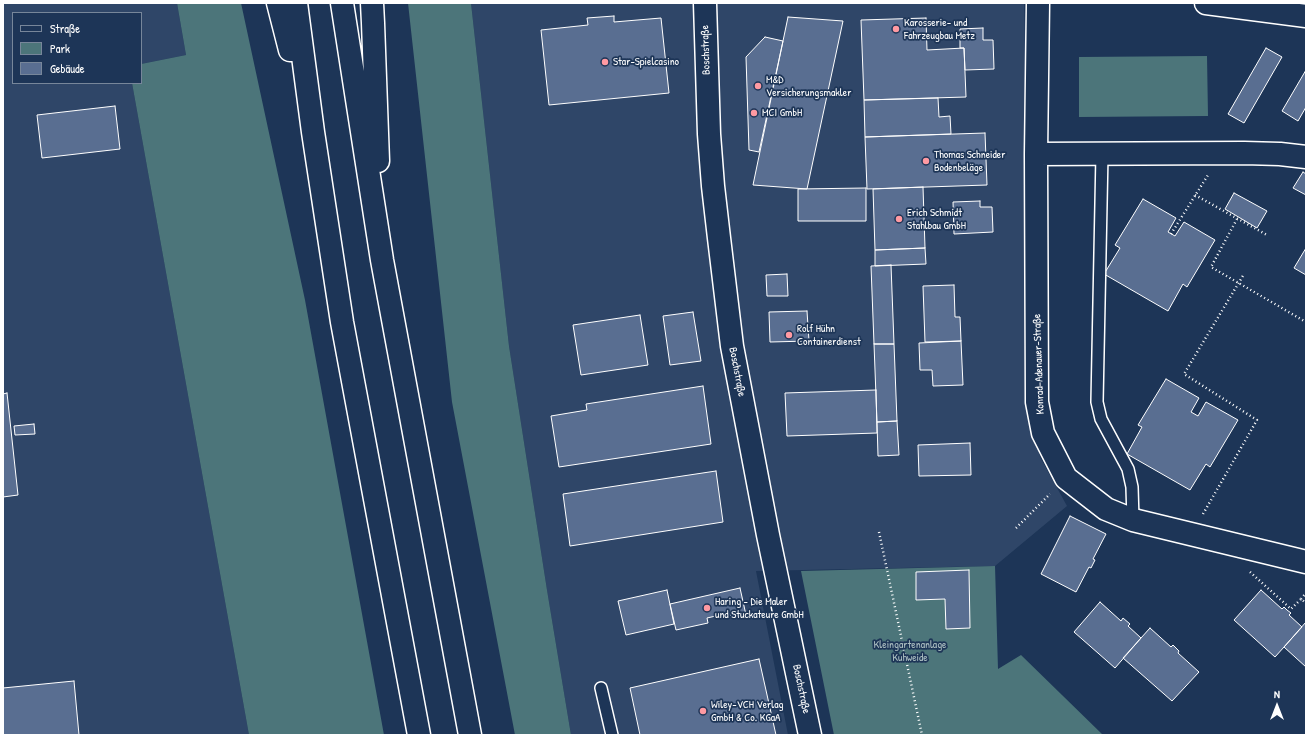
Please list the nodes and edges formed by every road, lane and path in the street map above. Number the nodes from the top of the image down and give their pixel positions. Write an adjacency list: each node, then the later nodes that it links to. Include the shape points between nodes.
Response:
1 (278, 3): 9 (main road)
2 (296, 3): 9 (main road)
3 (342, 3): 18 (main road)
4 (372, 3): 18 (main road)
5 (705, 3): 36 (main road, Boschstraße, via 713,186 732,346)
6 (1038, 3): 11 (main road, Konrad-Adenauer-Straße)
7 (1206, 3): 8 (main road)
8 (1306, 16)
9 (313, 132): 33 (main road, via 342,322)
10 (1222, 153): 12 (main road); 13 (main road); 14 (path)
11 (1036, 154): 12 (main road); 22 (main road, Konrad-Adenauer-Straße, via 1037,402 1042,433)
12 (1102, 154): 23 (lane, via 1097,402 1101,418 1128,469 1132,487)
13 (1306, 156)
14 (1196, 195): 15 (path); 16 (path)
15 (1237, 219): 17 (path); 20 (path, via 1211,267)
16 (1171, 234)
17 (1267, 235)
18 (382, 260): 34 (main road)
19 (1244, 274): 20 (path)
20 (1239, 283): 21 (path); 26 (path, via 1184,374 1257,420)
21 (1306, 322)
22 (1066, 478): 23 (main road, Konrad-Adenauer-Straße, via 1106,509); 24 (path)
23 (1133, 520): 26 (main road, Konrad-Adenauer-Straße)
24 (1016, 528)
25 (879, 532): 37 (path)
26 (1192, 534): 27 (main road, Konrad-Adenauer-Straße)
27 (1306, 562)
28 (1247, 569): 30 (path, via 1291,609)
29 (1306, 593): 30 (path)
30 (1301, 599): 31 (path)
31 (1306, 603)
32 (601, 688): 35 (lane)
33 (419, 735)
34 (470, 735)
35 (612, 735)
36 (810, 735)
37 (922, 735)

